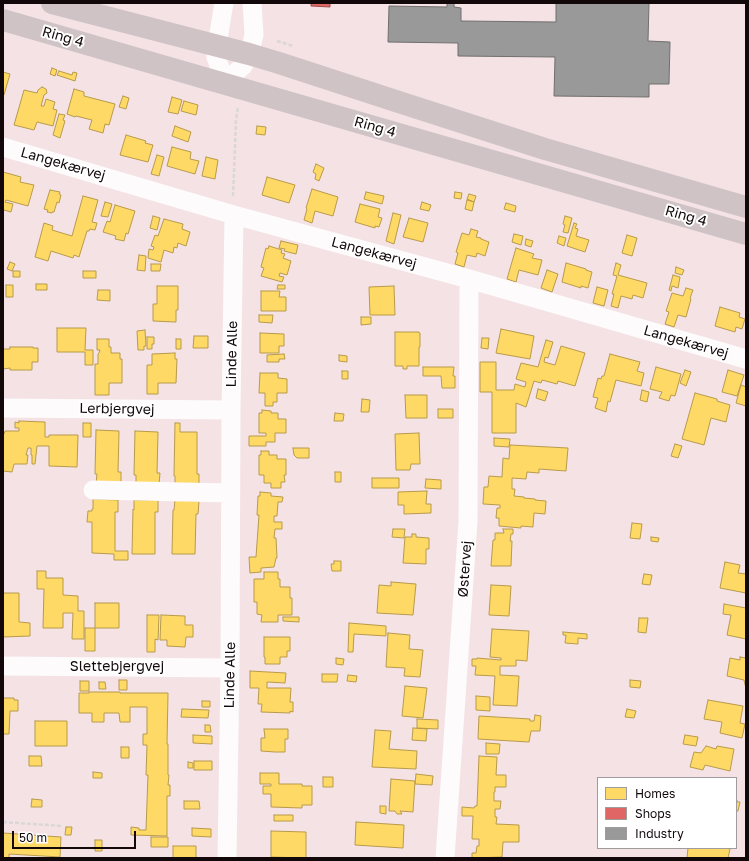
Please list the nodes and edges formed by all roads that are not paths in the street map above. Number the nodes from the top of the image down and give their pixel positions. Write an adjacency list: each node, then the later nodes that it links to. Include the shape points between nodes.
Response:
1 (52, 3): 5 (main road, Ring 4)
2 (224, 3): 5 (street)
3 (252, 3): 6 (street, via 254,35)
4 (3, 20): 7 (main road, Ring 4, via 204,78)
5 (217, 45): 6 (main road, Ring 4); 7 (street, via 216,57 221,71)
6 (249, 54): 7 (street, via 243,66 234,74); 9 (main road, Ring 4, via 546,149)
7 (234, 91): 11 (main road, Ring 4)
8 (3, 147): 10 (street, Langekærvej)
9 (746, 207)
10 (234, 215): 12 (street, Langekærvej); 15 (street, Linde Alle)
11 (746, 234)
12 (469, 279): 13 (street, Langekærvej); 21 (street, Østervej, via 468,521)
13 (746, 359)
14 (3, 408): 15 (street, Lerbjergvej)
15 (231, 410): 17 (street, Linde Alle)
16 (92, 490): 17 (street)
17 (230, 493): 19 (street, Linde Alle)
18 (3, 666): 19 (street, Slettebjergvej)
19 (230, 668): 20 (street, Linde Alle)
20 (227, 858)
21 (445, 858)

